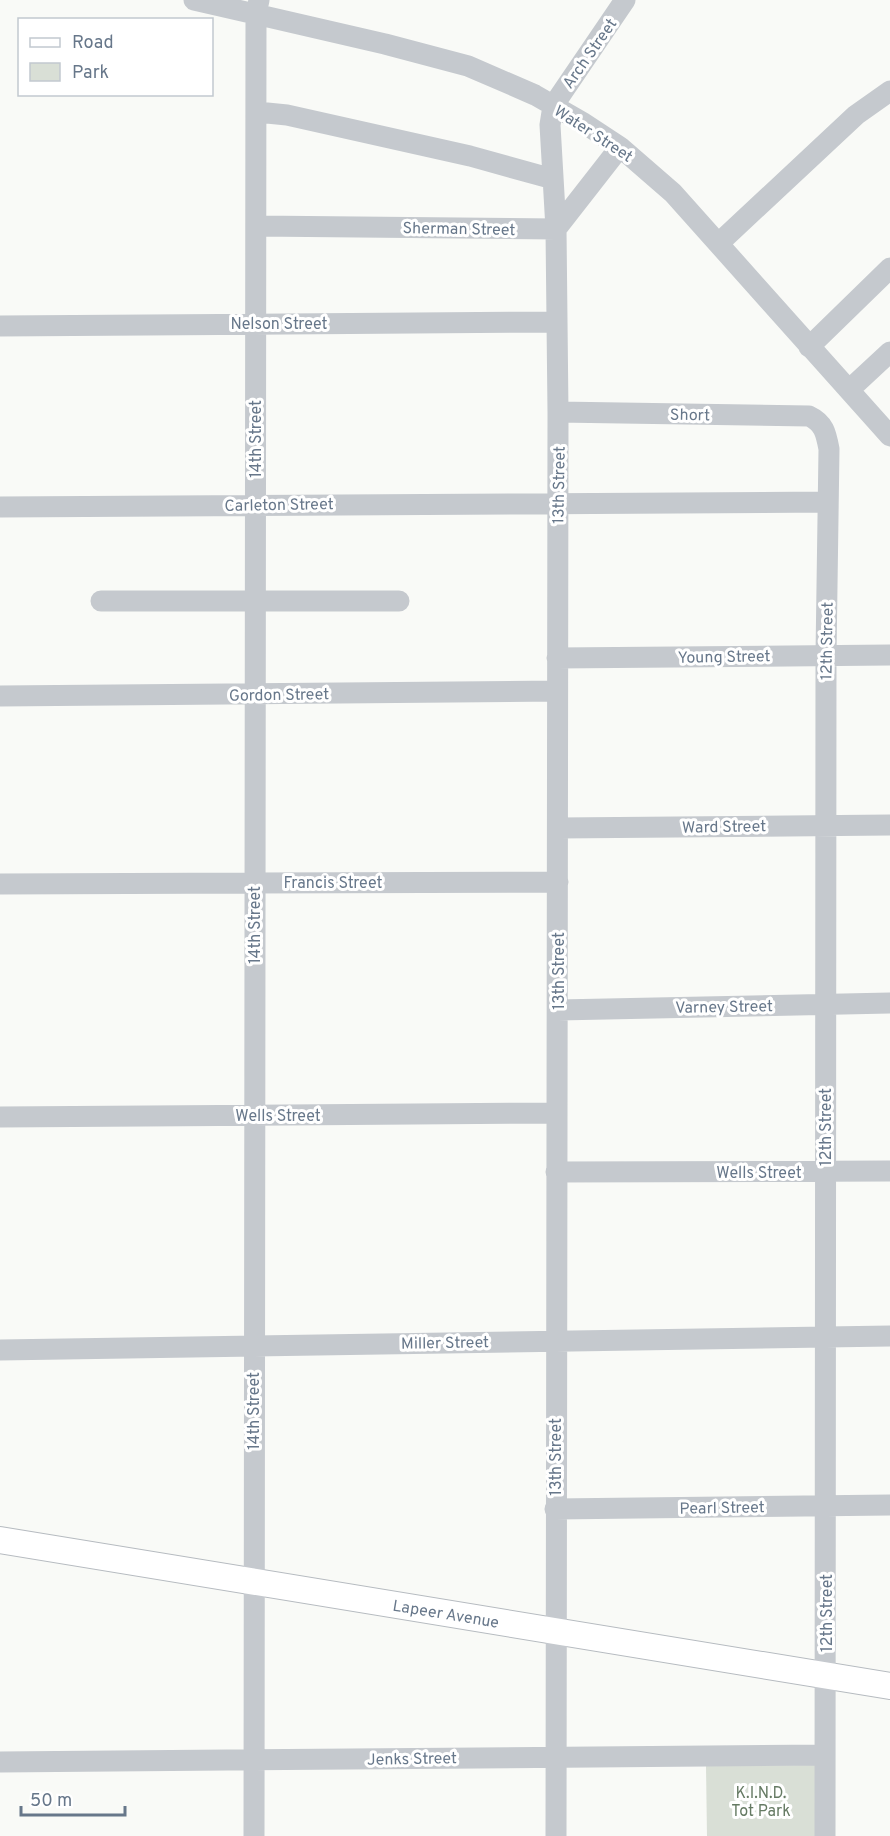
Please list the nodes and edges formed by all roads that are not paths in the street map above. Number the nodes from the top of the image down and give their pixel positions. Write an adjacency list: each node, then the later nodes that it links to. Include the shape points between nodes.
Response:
1 (194, 0): 3 (street, Water Street)
2 (625, 0): 5 (street, Arch Street)
3 (258, 7): 5 (street, Water Street, via 468,66); 6 (street, 14th Street)
4 (890, 91): 11 (street, via 856,115)
5 (553, 106): 7 (street, Water Street); 8 (street, 13th Street)
6 (257, 112): 8 (street, via 287,115 470,156); 9 (street, 14th Street)
7 (620, 147): 10 (street); 11 (street, Water Street, via 673,193)
8 (553, 179): 10 (street, 13th Street)
9 (257, 226): 10 (street, Sherman Street); 14 (street, 14th Street)
10 (556, 229): 13 (street, 13th Street)
11 (719, 243): 16 (street, Water Street)
12 (890, 268): 16 (street)
13 (557, 321): 14 (street, Nelson Street); 19 (street, 13th Street)
14 (255, 323): 15 (street, Nelson Street); 24 (street, 14th Street)
15 (0, 326)
16 (809, 347): 18 (street, Water Street)
17 (890, 352): 18 (street)
18 (849, 390): 21 (street, Water Street)
19 (558, 412): 20 (street, Short, via 809,416); 22 (street, 13th Street)
20 (820, 420): 23 (street, 12th Street, via 829,448)
21 (890, 436)
22 (557, 501): 23 (street, Carleton Street); 24 (street, Carleton Street); 31 (street, 13th Street)
23 (828, 502): 29 (street, 12th Street)
24 (254, 505): 25 (street, Carleton Street); 27 (street, 14th Street)
25 (0, 507)
26 (101, 601): 27 (street)
27 (254, 601): 28 (street); 33 (street, 14th Street)
28 (399, 601)
29 (826, 655): 30 (street, Young Street); 31 (street, Young Street); 35 (street, 12th Street)
30 (890, 655)
31 (558, 658): 32 (street, 13th Street)
32 (557, 691): 33 (street, Gordon Street); 37 (street, 13th Street)
33 (254, 694): 34 (street, Gordon Street); 38 (street, 14th Street)
34 (0, 696)
35 (826, 825): 36 (street, Ward Street); 37 (street, Ward Street); 42 (street, 12th Street)
36 (890, 825)
37 (559, 828): 39 (street, 13th Street)
38 (254, 882): 39 (street, Francis Street); 40 (street, Francis Street); 45 (street, 14th Street)
39 (558, 882): 43 (street, 13th Street)
40 (0, 884)
41 (890, 1003): 42 (street, Varney Street)
42 (826, 1004): 43 (street, Varney Street); 47 (street, 12th Street)
43 (558, 1010): 44 (street, 13th Street)
44 (556, 1113): 45 (street, Wells Street); 49 (street, 13th Street)
45 (255, 1115): 46 (street, Wells Street); 53 (street, 14th Street)
46 (0, 1117)
47 (825, 1171): 48 (street, Wells Street); 49 (street, Wells Street); 50 (street, 12th Street)
48 (890, 1171)
49 (556, 1172): 52 (street, 13th Street)
50 (825, 1336): 51 (street, Miller Street); 52 (street, Miller Street); 56 (street, 12th Street)
51 (890, 1336)
52 (555, 1340): 53 (street, Miller Street); 57 (street, 13th Street)
53 (254, 1345): 54 (street, Miller Street); 59 (street, 14th Street)
54 (0, 1350)
55 (890, 1505): 56 (street, Pearl Street)
56 (826, 1506): 57 (street, Pearl Street); 61 (street, 12th Street)
57 (555, 1509): 60 (street, 13th Street)
58 (0, 1540): 59 (main road, Lapeer Avenue)
59 (253, 1583): 60 (main road, Lapeer Avenue); 65 (street, 14th Street)
60 (555, 1631): 61 (main road, Lapeer Avenue); 64 (street, 13th Street)
61 (826, 1676): 62 (main road, Lapeer Avenue); 63 (street, 12th Street)
62 (890, 1686)
63 (825, 1755): 64 (street, Jenks Street); 69 (street, 12th Street)
64 (556, 1756): 65 (street, Jenks Street); 68 (street, 13th Street)
65 (254, 1759): 66 (street, Jenks Street); 67 (street, 14th Street)
66 (0, 1762)
67 (254, 1836)
68 (556, 1836)
69 (825, 1836)

